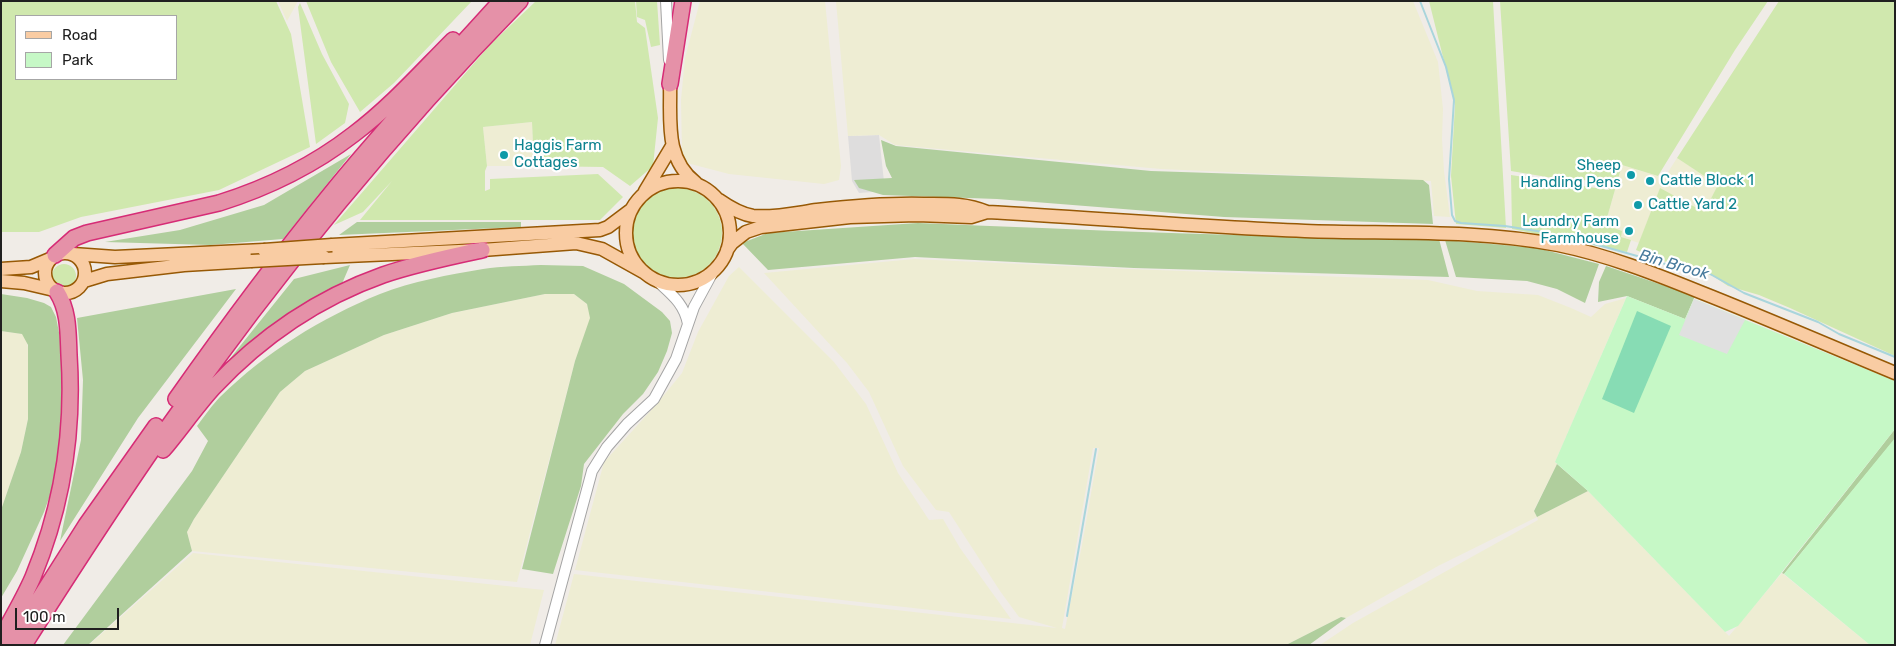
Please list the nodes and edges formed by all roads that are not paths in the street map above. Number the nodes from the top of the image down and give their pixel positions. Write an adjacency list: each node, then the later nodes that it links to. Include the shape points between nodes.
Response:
1 (490, 1): 16 (highway, via 388,104 354,134 311,163 272,183 219,203 86,233 74,238)
2 (501, 1): 27 (highway, via 334,190 239,310 86,525)
3 (520, 1): 25 (highway, via 404,125 303,247 174,419)
4 (666, 1): 6 (street)
5 (683, 1): 6 (highway)
6 (670, 84): 7 (main road)
7 (672, 146): 8 (main road, via 685,173); 9 (main road)
8 (700, 186): 9 (main road, via 672,181); 10 (main road)
9 (643, 194): 11 (main road)
10 (719, 200): 12 (main road, via 736,212 752,216 893,204 972,205); 14 (main road, via 729,224)
11 (632, 209): 15 (main road, bridge, via 600,230 115,257); 19 (main road, via 627,224 627,243 636,263)
12 (987, 212): 14 (main road, via 971,216 850,217 761,227 746,232); 24 (main road, via 1213,227 1452,234 1558,245 1630,264)
13 (482, 250): 19 (main road, via 585,244 602,249); 21 (main road, bridge, via 184,265 107,274); 25 (highway, via 431,261 359,284 283,326 213,388)
14 (727, 250): 18 (main road)
15 (73, 254): 16 (main road, via 67,252); 21 (main road, via 85,266)
16 (52, 257): 17 (main road, via 31,267); 22 (main road, via 45,274 49,285)
17 (1, 269)
18 (713, 272): 19 (main road, via 703,279 675,285); 23 (street)
19 (651, 276): 23 (street, via 681,304)
20 (1, 281): 22 (main road)
21 (84, 281): 22 (main road, via 71,293)
22 (56, 291): 26 (highway, via 66,311 69,354 67,453 56,511 41,555 24,598)
23 (688, 325): 29 (street, via 676,359 654,399 607,447 592,471)
24 (1895, 373)
25 (88, 544): 28 (highway)
26 (1, 638)
27 (10, 645)
28 (24, 645)
29 (545, 645)

